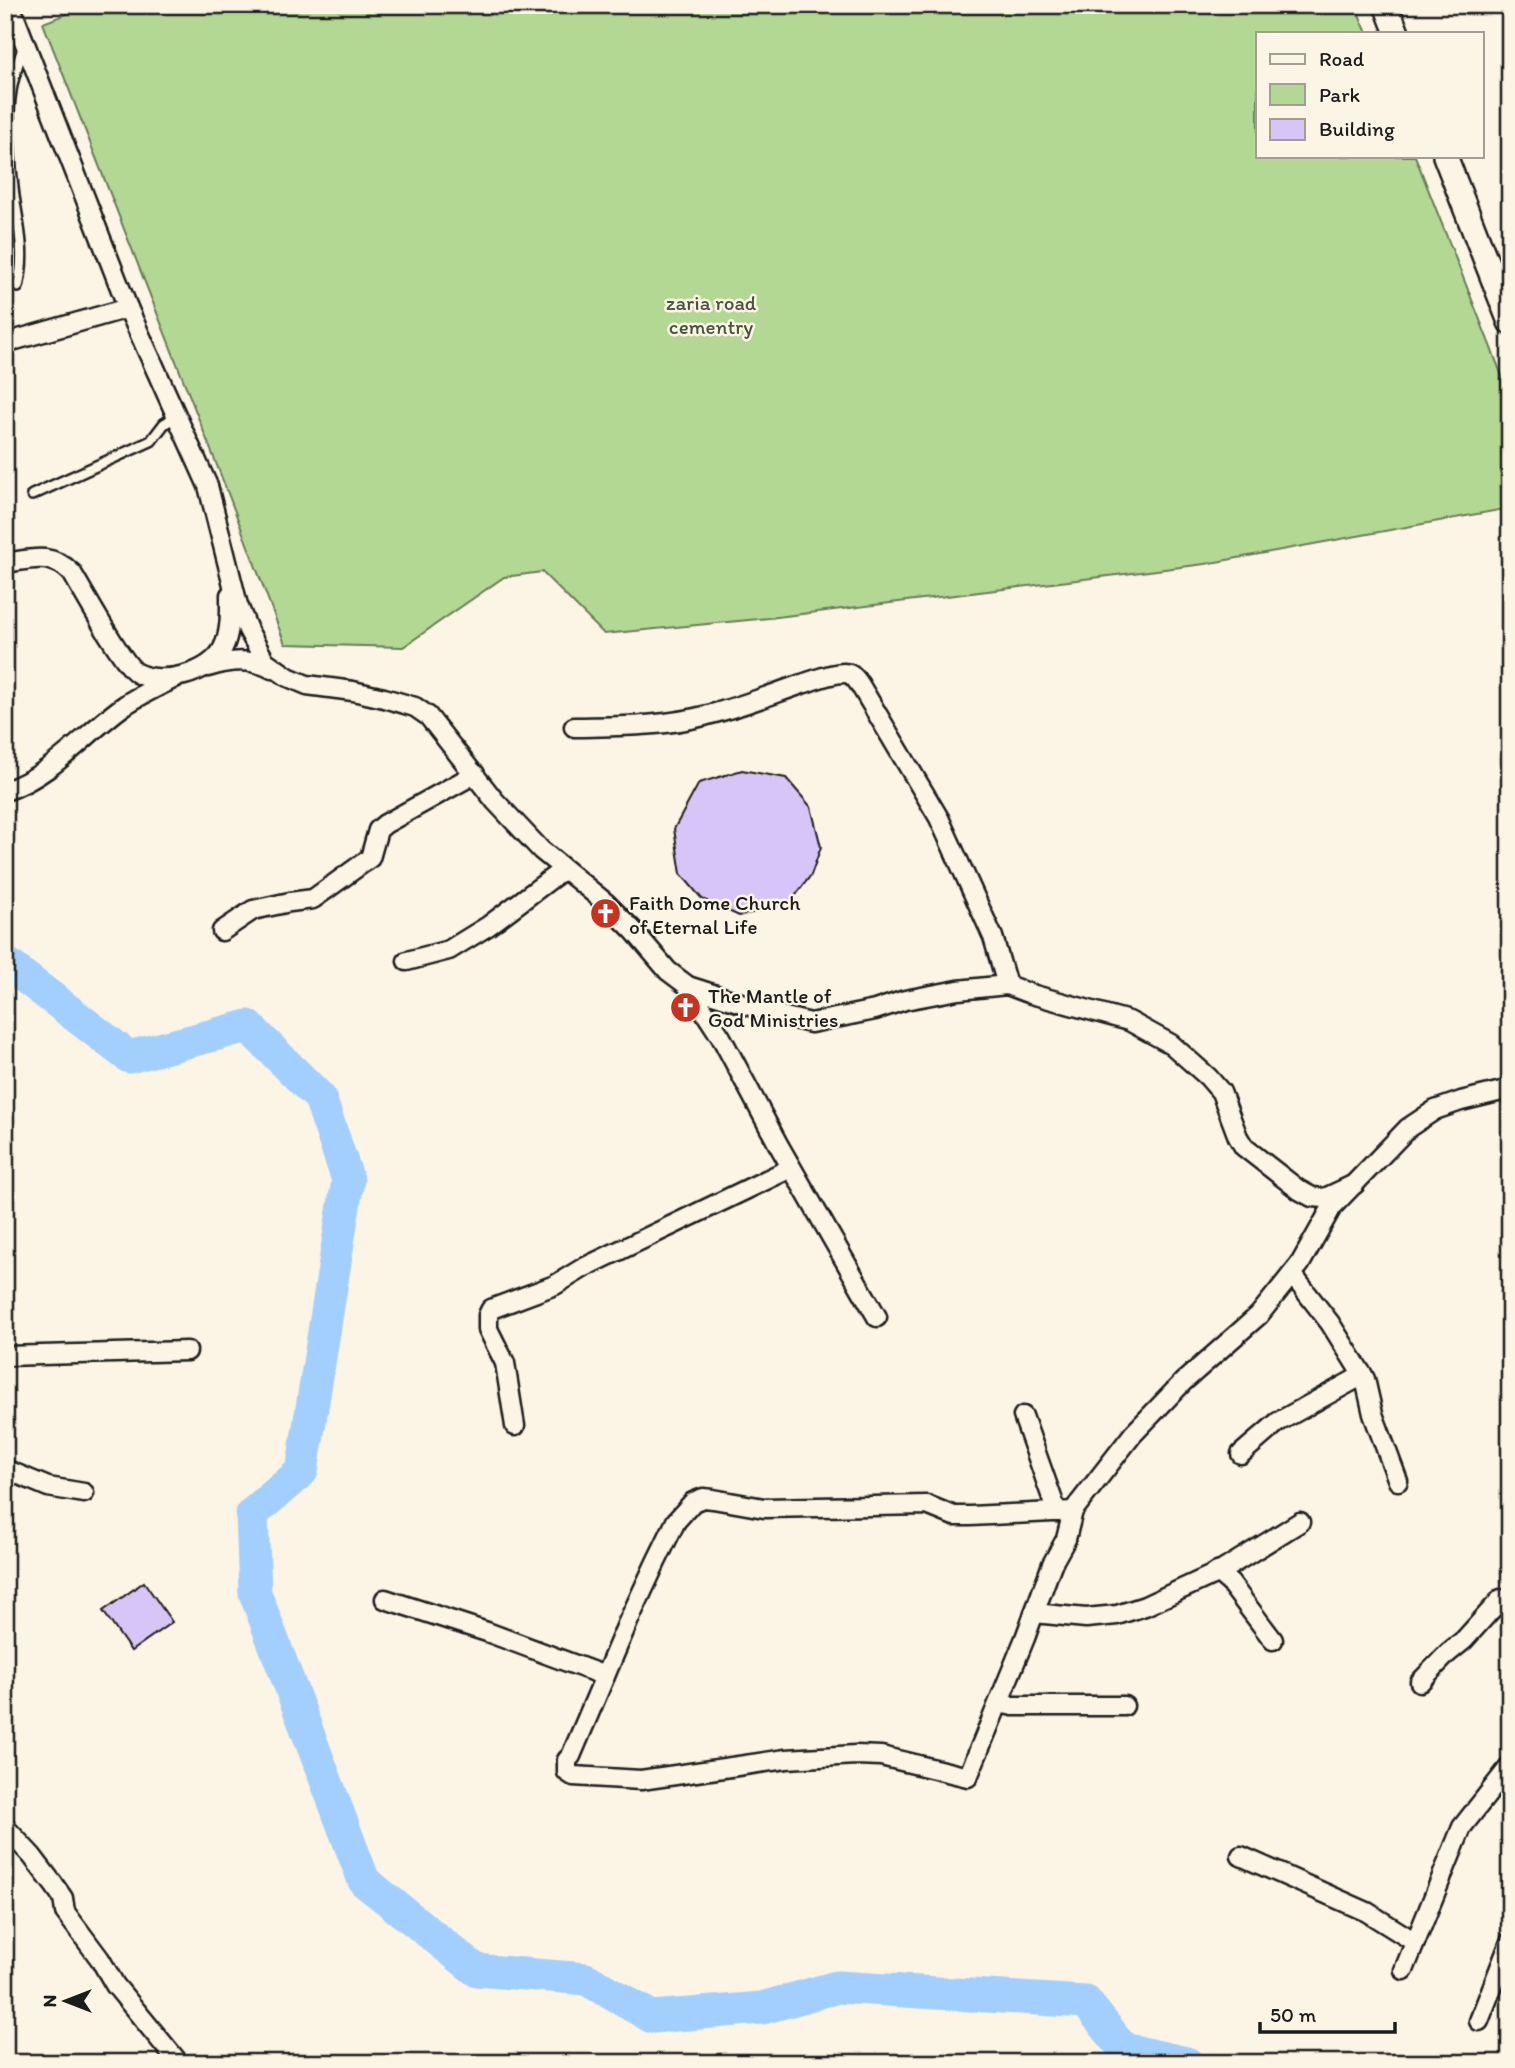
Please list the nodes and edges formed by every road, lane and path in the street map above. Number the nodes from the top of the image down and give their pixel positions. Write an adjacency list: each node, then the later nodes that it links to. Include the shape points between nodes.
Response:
1 (10, 5): 4 (street)
2 (1385, 5): 3 (street)
3 (1396, 32)
4 (25, 43): 6 (lane, via 12,83); 8 (street)
5 (1446, 158): 9 (street)
6 (8, 162): 7 (lane, via 23,268)
7 (18, 287)
8 (128, 307): 10 (street); 11 (street)
9 (1510, 322)
10 (5, 342)
11 (178, 415): 12 (lane, via 151,441); 14 (street, via 208,486)
12 (32, 495)
13 (5, 563): 17 (street, via 45,558 66,567 135,673)
14 (229, 574): 15 (street, via 230,612 224,648); 16 (street, via 238,606 265,661)
15 (201, 669): 16 (street, via 234,660 263,664); 17 (street)
16 (288, 677): 19 (street, via 415,708 428,716)
17 (173, 679): 20 (street, via 127,704 49,769)
18 (574, 727): 24 (street, via 693,718 825,676 852,675 939,818 993,937)
19 (475, 774): 21 (street, via 523,831); 22 (street, via 385,824 378,830 370,858 313,899 253,910)
20 (5, 791)
21 (564, 869): 23 (street, via 449,950); 25 (street, via 606,903 667,971)
22 (222, 931)
23 (407, 961)
24 (1007, 985): 25 (street, via 905,1000 811,1023); 28 (street, via 1129,1021 1171,1044 1222,1092 1244,1147 1299,1190 1325,1198)
25 (688, 986): 27 (street, via 721,1037)
26 (1510, 1089): 28 (street, via 1435,1110 1408,1128)
27 (791, 1168): 30 (street); 35 (street, via 555,1285 491,1310 488,1329 505,1363)
28 (1355, 1184): 29 (street, via 1332,1207)
29 (1292, 1275): 33 (street); 40 (street, via 1259,1315 1182,1382)
30 (877, 1317)
31 (187, 1351): 32 (street)
32 (5, 1356)
33 (1363, 1375): 36 (street, via 1278,1422); 38 (street)
34 (1023, 1416): 40 (street)
35 (515, 1426)
36 (1241, 1454)
37 (5, 1469): 39 (street, via 48,1488)
38 (1398, 1481)
39 (84, 1493)
40 (1065, 1511): 45 (street, via 1066,1539); 47 (street, via 954,1516 927,1505 764,1508 704,1498 693,1502 676,1521)
41 (1300, 1522): 42 (street)
42 (1217, 1572): 45 (street, via 1117,1615 1086,1618); 46 (street)
43 (385, 1599): 47 (street)
44 (1510, 1606): 48 (street, via 1501,1599)
45 (1034, 1613): 49 (street)
46 (1273, 1640)
47 (605, 1676): 49 (street, via 567,1760 567,1772 573,1776 640,1780 786,1759 856,1755 881,1756 968,1777)
48 (1420, 1682)
49 (999, 1703): 50 (street)
50 (1124, 1706)
51 (1510, 1766): 54 (street, via 1462,1827)
52 (5, 1827): 58 (street, via 54,1885 65,1912 115,1985)
53 (1241, 1856): 54 (street, via 1367,1912)
54 (1415, 1942): 56 (street)
55 (1510, 1942): 57 (street)
56 (1404, 1970)
57 (1479, 2021)
58 (179, 2063)

